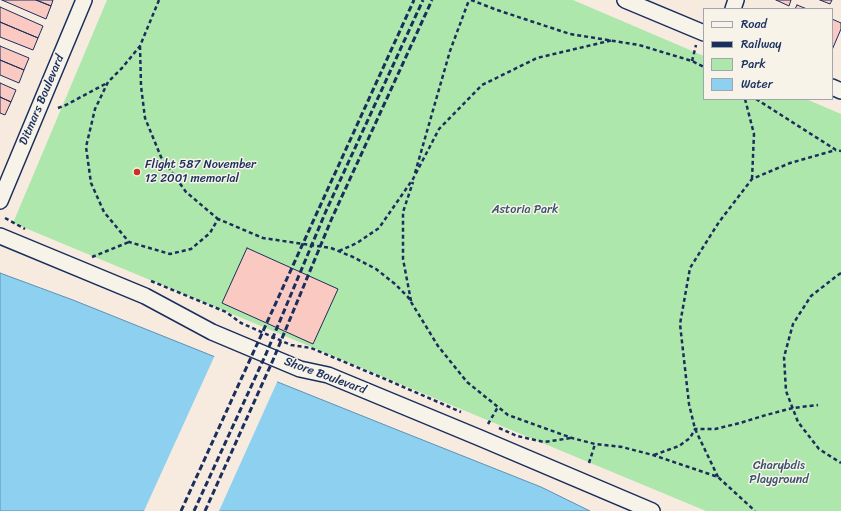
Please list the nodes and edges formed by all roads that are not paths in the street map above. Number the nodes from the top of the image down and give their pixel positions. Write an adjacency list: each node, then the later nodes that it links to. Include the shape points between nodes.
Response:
1 (84, 0): 4 (street, Ditmars Boulevard)
2 (625, 0): 3 (street)
3 (700, 38)
4 (0, 201)
5 (0, 236): 6 (street, Shore Boulevard, via 145,296 212,332 300,369 328,376)
6 (652, 511)

